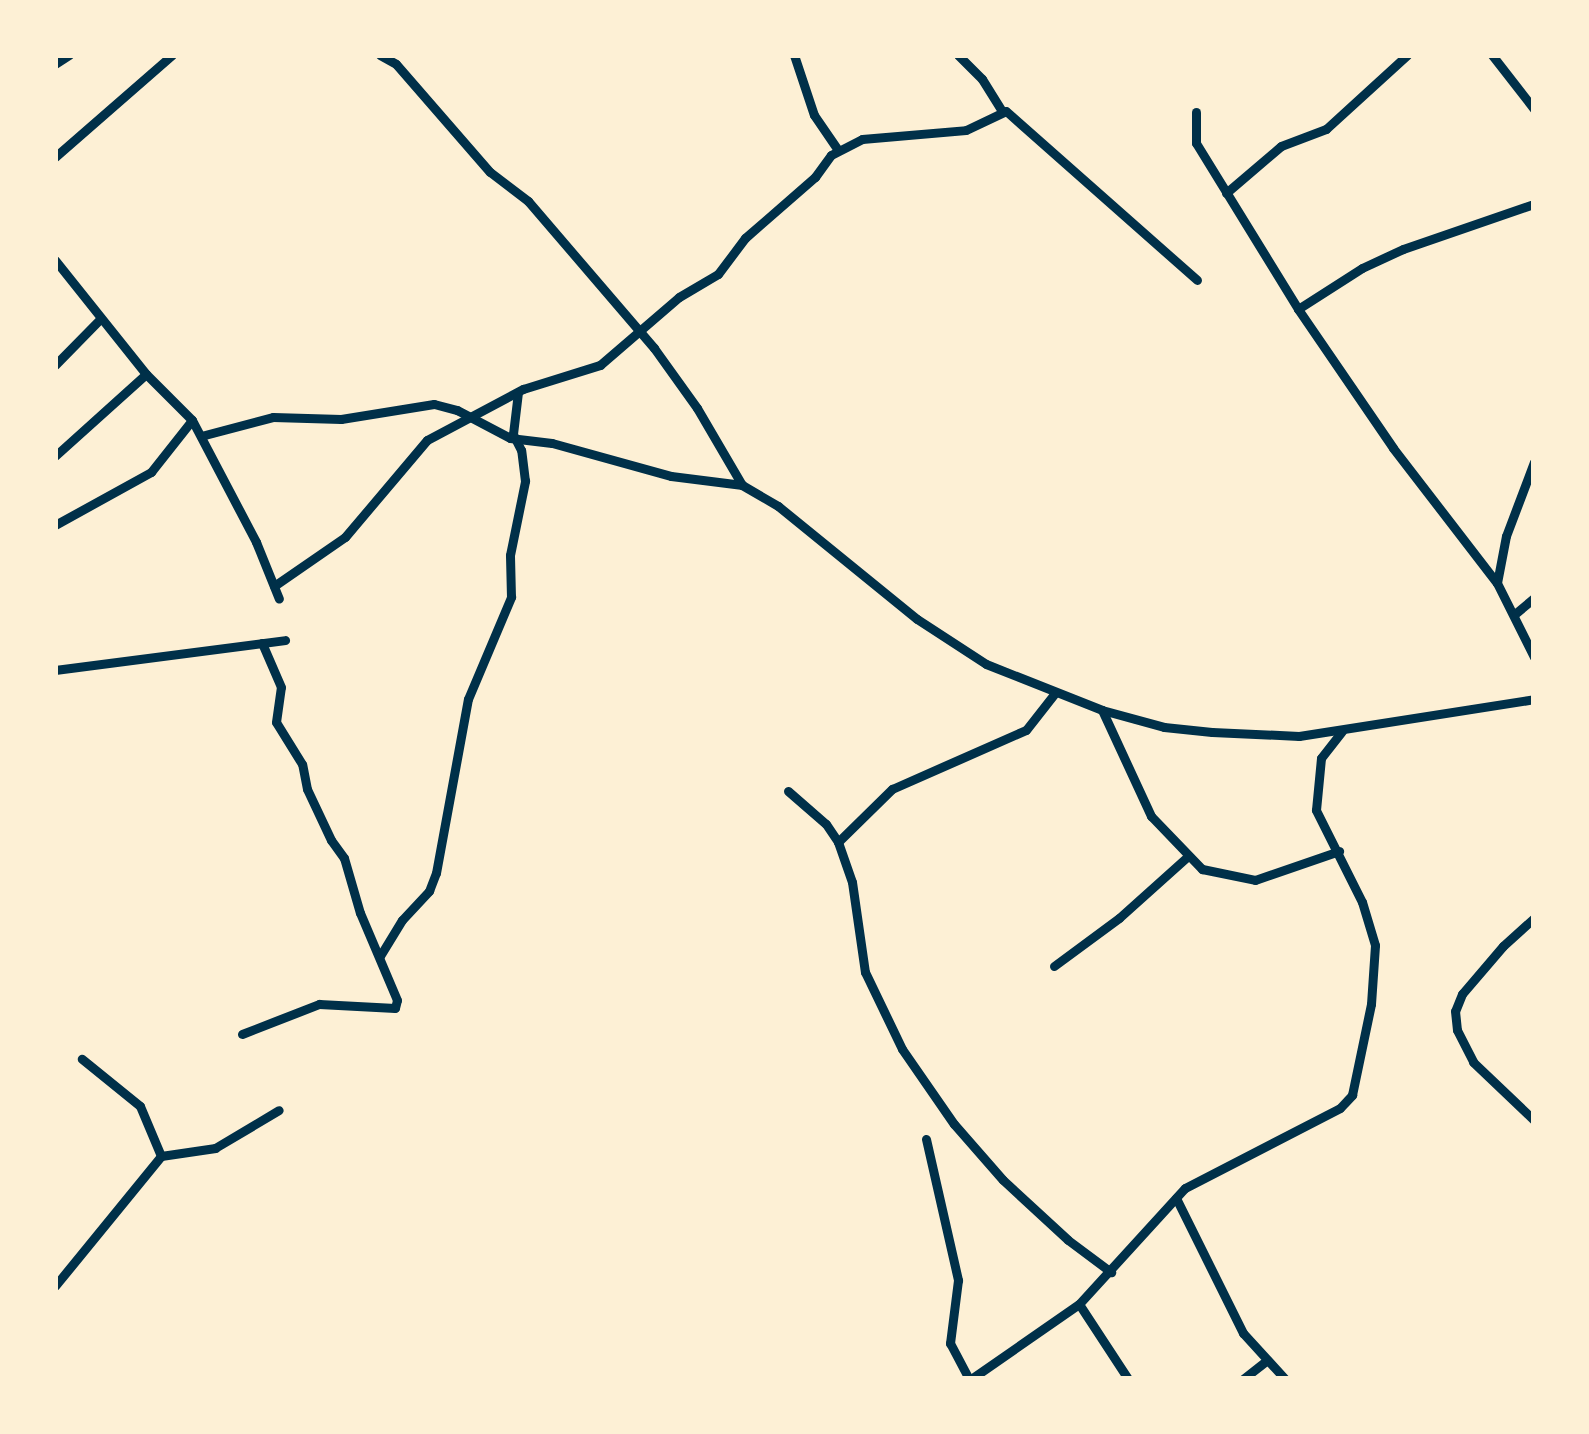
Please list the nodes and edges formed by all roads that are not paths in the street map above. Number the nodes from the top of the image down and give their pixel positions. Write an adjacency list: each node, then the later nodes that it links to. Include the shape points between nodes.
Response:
1 (69, 55): 8 (street)
2 (172, 55): 13 (street)
3 (380, 55): 20 (street, via 396,64 475,157 528,201)
4 (794, 55): 12 (street, via 814,115)
5 (958, 55): 10 (street)
6 (1407, 55): 14 (street, via 1326,128 1281,146)
7 (1492, 55): 9 (street)
8 (55, 64)
9 (1534, 109)
10 (1001, 110): 12 (street, via 966,130 886,134); 17 (street)
11 (1196, 112): 14 (street, via 1196,143)
12 (838, 150): 20 (street, via 745,238 718,274 679,297)
13 (55, 157)
14 (1226, 193): 18 (street)
15 (1534, 204): 18 (street, via 1402,249)
16 (55, 260): 19 (street)
17 (1197, 280)
18 (1298, 309): 32 (street)
19 (100, 320): 21 (street); 22 (street)
20 (640, 333): 23 (street, via 591,369); 30 (street, via 673,371)
21 (55, 365)
22 (146, 374): 25 (street); 28 (street)
23 (518, 392): 24 (street); 27 (street)
24 (470, 417): 26 (street, via 434,404 341,419 274,416); 27 (street); 33 (street, via 427,440 346,537)
25 (192, 420): 26 (street); 31 (street, via 152,472)
26 (201, 436): 33 (street)
27 (515, 439): 30 (street, via 671,476); 50 (street, via 525,481 510,556 511,597 468,700 436,873)
28 (55, 456)
29 (1534, 462): 32 (street, via 1506,536)
30 (742, 485): 41 (street, via 778,506 917,620 986,664)
31 (55, 525)
32 (1497, 583): 36 (street)
33 (274, 586): 35 (street)
34 (1534, 598): 36 (street)
35 (279, 599)
36 (1516, 612): 39 (street)
37 (285, 640): 38 (street)
38 (262, 642): 40 (street); 50 (street, via 281,687 276,722 344,858)
39 (1534, 657)
40 (55, 670)
41 (1054, 693): 43 (street); 46 (street, via 1026,730 892,789)
42 (1534, 699): 44 (street)
43 (1102, 710): 44 (street, via 1212,732); 48 (street, via 1151,816)
44 (1342, 731): 47 (street, via 1322,758 1316,788 1316,810)
45 (788, 791): 46 (street)
46 (838, 842): 59 (street, via 852,882 865,972 902,1049 1003,1180)
47 (1339, 851): 48 (street, via 1255,880 1202,869); 58 (street, via 1375,945 1352,1095 1340,1108 1208,1174)
48 (1186, 857): 51 (street, via 1120,918)
49 (1534, 918): 55 (street, via 1462,994 1455,1011 1473,1062)
50 (380, 956): 52 (street, via 395,1008 319,1004)
51 (1054, 966)
52 (242, 1034)
53 (82, 1059): 57 (street, via 140,1106)
54 (279, 1110): 57 (street, via 214,1148)
55 (1534, 1120)
56 (926, 1139): 63 (street, via 958,1280 950,1343)
57 (161, 1156): 60 (street)
58 (1176, 1198): 59 (street); 62 (street, via 1243,1333)
59 (1112, 1272): 61 (street)
60 (55, 1286)
61 (1079, 1304): 63 (street); 64 (street)
62 (1266, 1361): 65 (street); 66 (street)
63 (970, 1379)
64 (1128, 1379)
65 (1243, 1379)
66 (1286, 1379)

